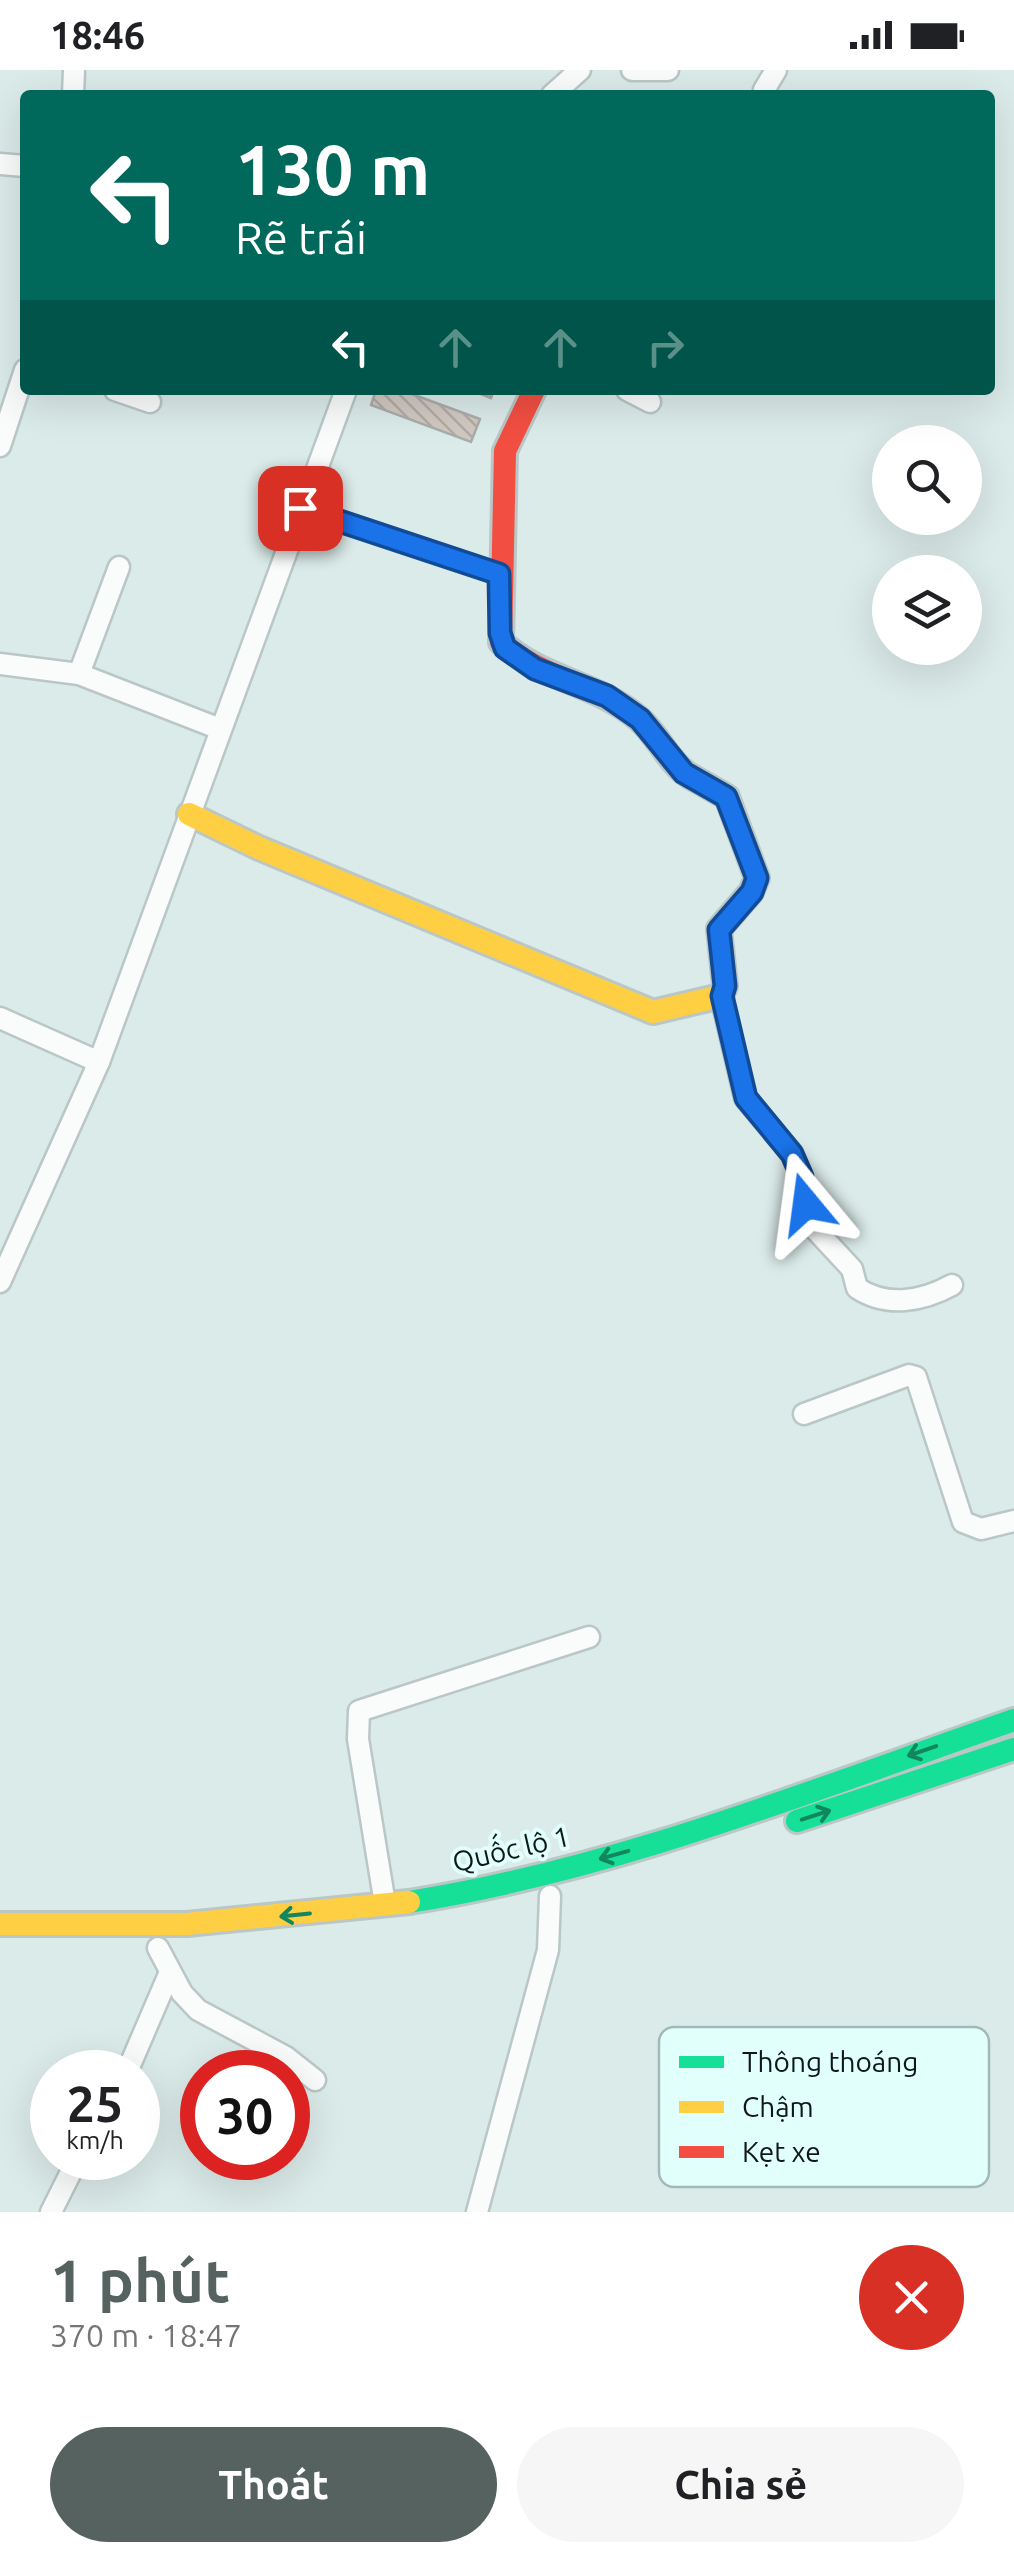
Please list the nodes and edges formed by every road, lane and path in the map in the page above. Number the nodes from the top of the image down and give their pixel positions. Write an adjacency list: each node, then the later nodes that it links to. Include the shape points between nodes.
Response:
1 (580, 70): 4 (street)
2 (632, 70): 3 (street)
3 (668, 70)
4 (558, 90)
5 (20, 385): 12 (street)
6 (130, 395): 10 (street)
7 (344, 395): 13 (street)
8 (532, 395): 15 (main road, via 505,452)
9 (637, 395): 11 (street)
10 (150, 402)
11 (650, 402)
12 (0, 446)
13 (300, 508): 15 (street); 18 (street)
14 (119, 567): 17 (street)
15 (499, 574): 20 (main road, via 505,648 535,669 607,696 640,719 684,773 730,804 757,878 719,930)
16 (0, 664): 17 (street)
17 (79, 674): 18 (street)
18 (220, 729): 19 (street)
19 (189, 814): 20 (main road, via 653,1012); 22 (street)
20 (722, 996): 24 (street, via 746,1098 792,1154 812,1227 852,1269 857,1288 884,1298 924,1300)
21 (0, 1018): 22 (street)
22 (99, 1062): 23 (street)
23 (0, 1282)
24 (952, 1285)
25 (804, 1414): 26 (street, via 916,1377 963,1522 981,1529)
26 (1014, 1521)
27 (588, 1637): 31 (street, via 359,1711)
28 (1014, 1720): 31 (main road, Quốc lộ 1, one-way to 31, via 626,1852 496,1886)
29 (1014, 1749): 30 (main road, Quốc lộ 1, one-way to 29)
30 (550, 1896): 32 (main road, Quốc lộ 1); 44 (street, via 548,1950)
31 (385, 1904): 34 (main road, Quốc lộ 1, one-way to 34, via 156,1926)
32 (518, 1905)
33 (485, 1912): 35 (main road, Quốc lộ 1)
34 (0, 1924)
35 (381, 1929)
36 (226, 1944): 38 (main road)
37 (99, 1948): 38 (main road)
38 (158, 1948): 39 (street)
39 (170, 1972): 40 (street); 41 (street, via 198,2010 286,2056)
40 (136, 2050)
41 (315, 2080)
42 (67, 2180): 43 (street)
43 (52, 2212)
44 (477, 2212)

